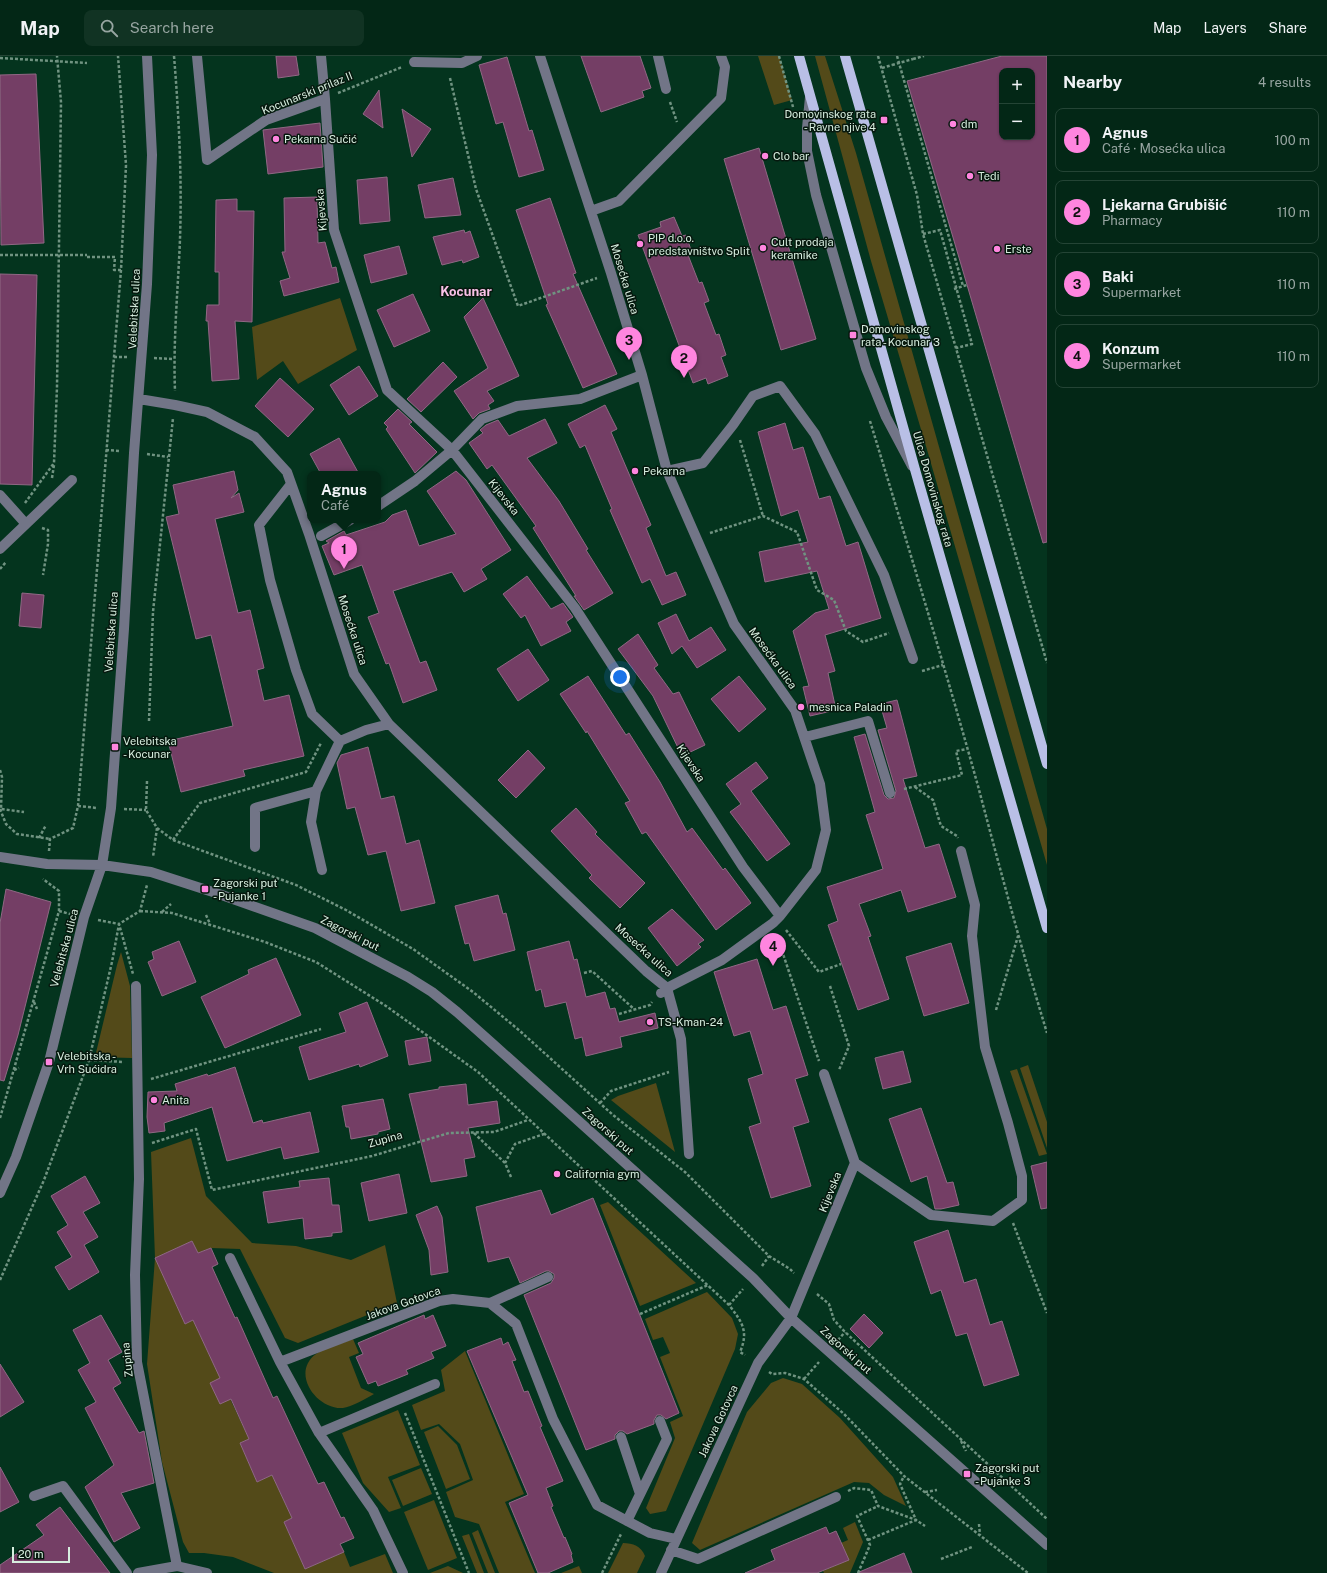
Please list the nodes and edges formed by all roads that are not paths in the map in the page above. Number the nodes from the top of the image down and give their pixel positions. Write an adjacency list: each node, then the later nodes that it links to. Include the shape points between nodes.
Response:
1 (146, 56): 16 (street, Velebitska ulica, via 152,155 148,284)
2 (197, 56): 13 (street, Kocunarski prilaz II, via 207,160 266,120)
3 (321, 56): 13 (street, Kijevska)
4 (476, 56): 10 (street, via 462,64)
5 (540, 56): 14 (street, Mosećka ulica)
6 (658, 56): 11 (street)
7 (722, 56): 14 (street, via 725,67 721,98 619,201)
8 (799, 56): 12 (main road, Ulica Domovinskog rata)
9 (845, 56): 32 (main road)
10 (414, 62)
11 (666, 89)
12 (810, 97): 19 (main road, Ulica Domovinskog rata); 19 (street, via 807,151 816,195 866,368 890,424)
13 (325, 99): 17 (street, Kijevska, via 334,230 387,390)
14 (591, 211): 15 (street, Mosećka ulica)
15 (642, 376): 17 (street, via 580,399 517,406 482,419); 18 (street, Mosećka ulica)
16 (139, 399): 21 (street, Mosećka ulica, via 207,412 255,437 287,472); 38 (street, Velebitska ulica, via 111,808)
17 (452, 450): 23 (street, via 415,481); 40 (street, Kijevska, via 575,608)
18 (667, 471): 28 (street, via 703,463 753,396 780,386 816,434 884,575); 30 (street, Mosećka ulica, via 734,624 795,710)
19 (916, 473): 41 (main road, Ulica Domovinskog rata)
20 (72, 480): 24 (street)
21 (291, 484): 29 (street, Mosećka ulica, via 354,674); 31 (street, via 259,525 270,580 296,670 312,714)
22 (0, 495): 24 (street)
23 (381, 504)
24 (26, 523): 27 (street)
25 (345, 523): 26 (street)
26 (321, 536)
27 (0, 550)
28 (913, 659)
29 (389, 724): 31 (street); 43 (street, Mosećka ulica)
30 (805, 738): 34 (street, via 868,721); 40 (street, Mosećka ulica, via 820,784 826,830 816,870)
31 (340, 741): 33 (street)
32 (1047, 764)
33 (316, 791): 35 (street, via 255,808); 39 (street, via 311,822)
34 (890, 793)
35 (255, 847)
36 (961, 851): 46 (street, via 975,905 972,936 985,1047 1022,1176 1022,1200 993,1221 931,1215)
37 (0, 857): 38 (street, Zagorski put, via 47,864)
38 (102, 865): 47 (street, Velebitska ulica, via 84,917 49,1062 16,1158); 51 (street, Zagorski put, via 151,872 315,928 432,992 494,1044 753,1278)
39 (322, 870)
40 (777, 919): 43 (street, Mosećka ulica, via 722,960)
41 (1047, 928)
42 (136, 986): 64 (street, Zupina, via 139,1148 135,1275 137,1362)
43 (664, 991): 45 (street, via 681,1039)
44 (824, 1074): 46 (street, Kijevska)
45 (689, 1154)
46 (855, 1163): 51 (street, Kijevska)
47 (0, 1192)
48 (230, 1258): 52 (street)
49 (548, 1277): 50 (street)
50 (490, 1303): 52 (street, Jakova Gotovca, via 453,1299 439,1301); 60 (street, via 516,1324 553,1419 597,1505)
51 (791, 1318): 61 (street, Jakova Gotovca, via 758,1363); 62 (street, Zagorski put)
52 (280, 1362): 55 (street)
53 (435, 1384): 55 (street)
54 (660, 1421): 57 (street, via 667,1439)
55 (319, 1433): 68 (street, via 372,1510)
56 (621, 1437): 57 (street)
57 (640, 1494): 60 (street)
58 (34, 1496): 65 (street, via 63,1486)
59 (836, 1497): 63 (street, via 698,1559)
60 (627, 1521): 61 (street, via 650,1533)
61 (676, 1539): 63 (street, Jakova Gotovca)
62 (1047, 1545)
63 (671, 1550): 69 (street, Jakova Gotovca)
64 (177, 1566): 66 (street); 67 (street)
65 (127, 1573)
66 (138, 1573)
67 (207, 1573)
68 (403, 1573)
69 (661, 1573)

